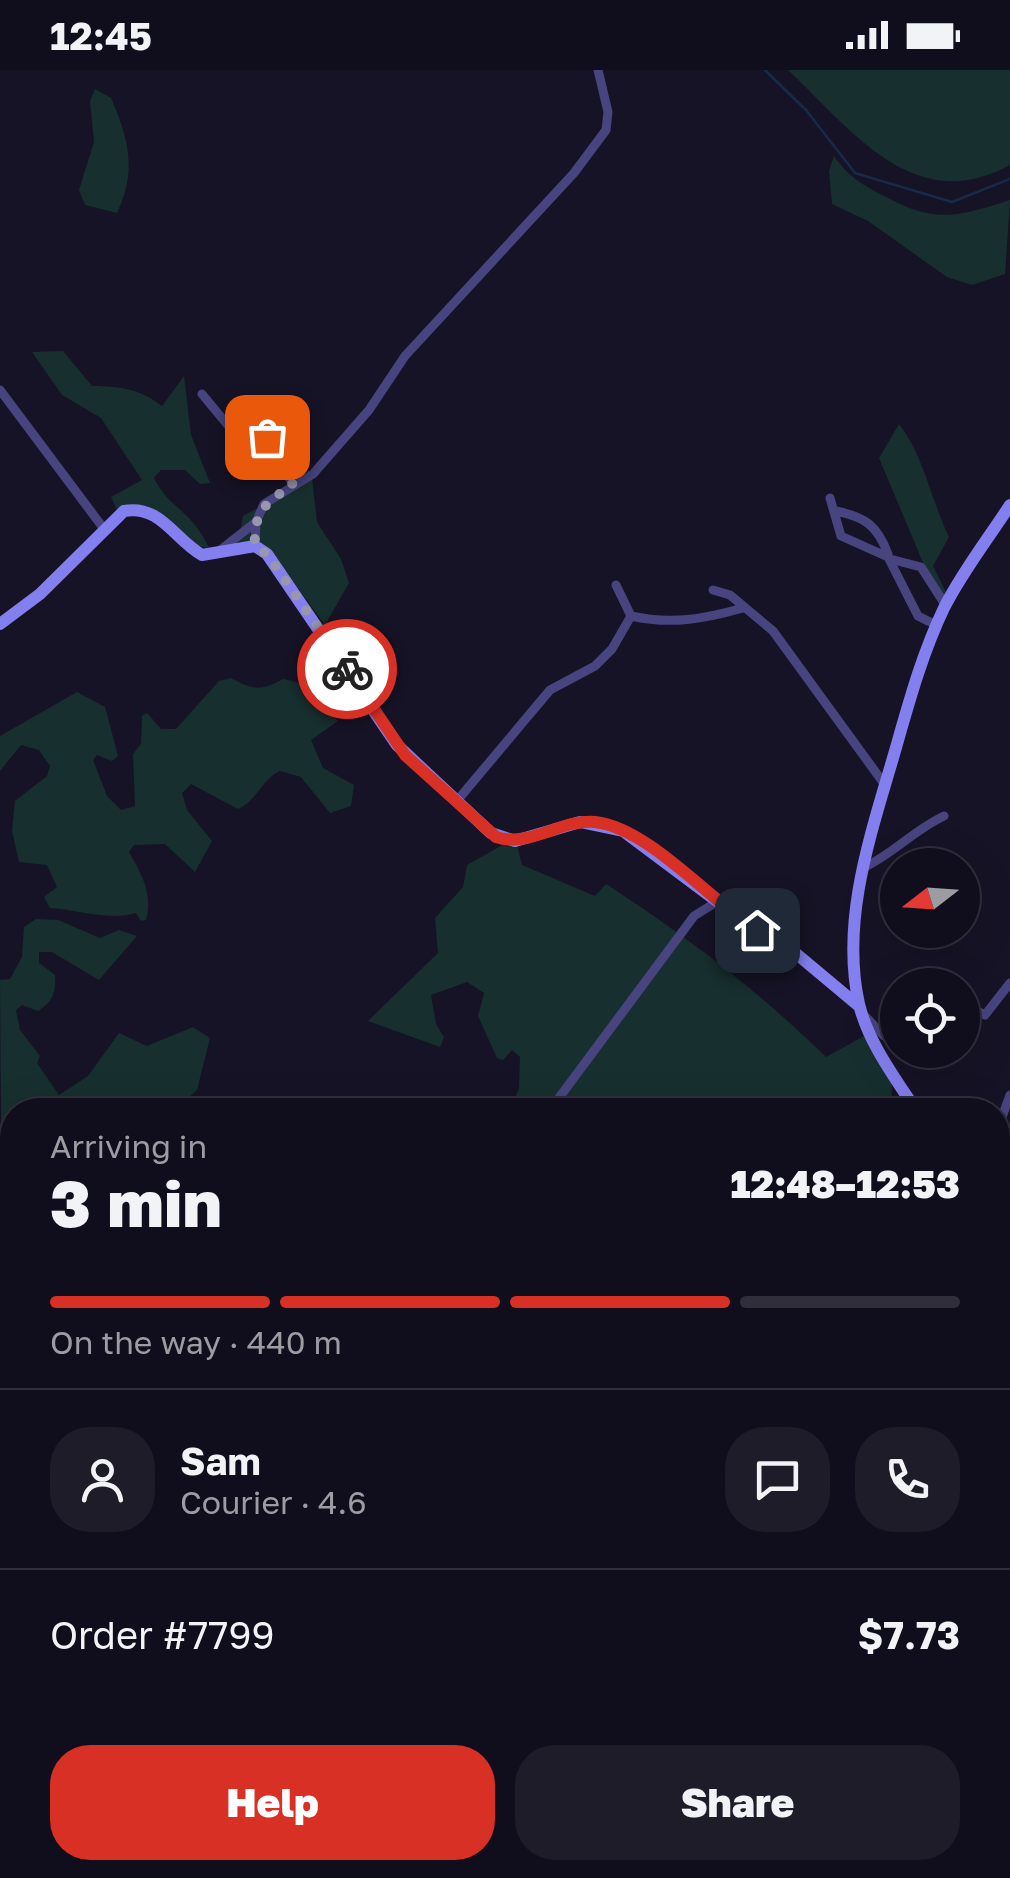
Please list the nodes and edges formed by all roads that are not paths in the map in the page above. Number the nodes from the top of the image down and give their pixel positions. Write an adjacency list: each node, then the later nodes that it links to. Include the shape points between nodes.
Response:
1 (598, 70): 4 (street, via 606,130 406,356 366,414)
2 (0, 390): 9 (street)
3 (202, 394): 4 (street, via 245,446 271,438)
4 (293, 486): 8 (street, via 264,504)
5 (830, 498): 7 (street)
6 (1010, 506): 15 (street)
7 (836, 511): 12 (street, via 868,520); 12 (street, via 842,536)
8 (256, 522): 10 (street); 11 (street)
9 (104, 529): 11 (street, via 118,514 139,508 196,553); 18 (street)
10 (255, 546): 11 (street); 21 (street, via 267,554 397,745)
11 (214, 555)
12 (889, 558): 15 (street, via 921,567); 19 (street, via 918,616)
13 (616, 585): 17 (street)
14 (713, 590): 16 (street)
15 (946, 606): 19 (street)
16 (743, 608): 17 (street, via 688,620); 20 (street, via 791,652)
17 (630, 616): 21 (street, via 612,650 550,690)
18 (0, 624)
19 (936, 625): 20 (street)
20 (885, 786): 23 (street)
21 (456, 802): 24 (street, via 491,834 509,840 580,822 614,828)
22 (944, 816): 23 (street)
23 (863, 868): 26 (street, via 854,946)
24 (718, 901): 26 (street, via 793,951); 29 (street, via 694,916)
25 (1010, 983): 27 (street, via 985,1015)
26 (860, 1009): 28 (street); 30 (street)
27 (980, 1012)
28 (880, 1032)
29 (559, 1098)
30 (909, 1098)

